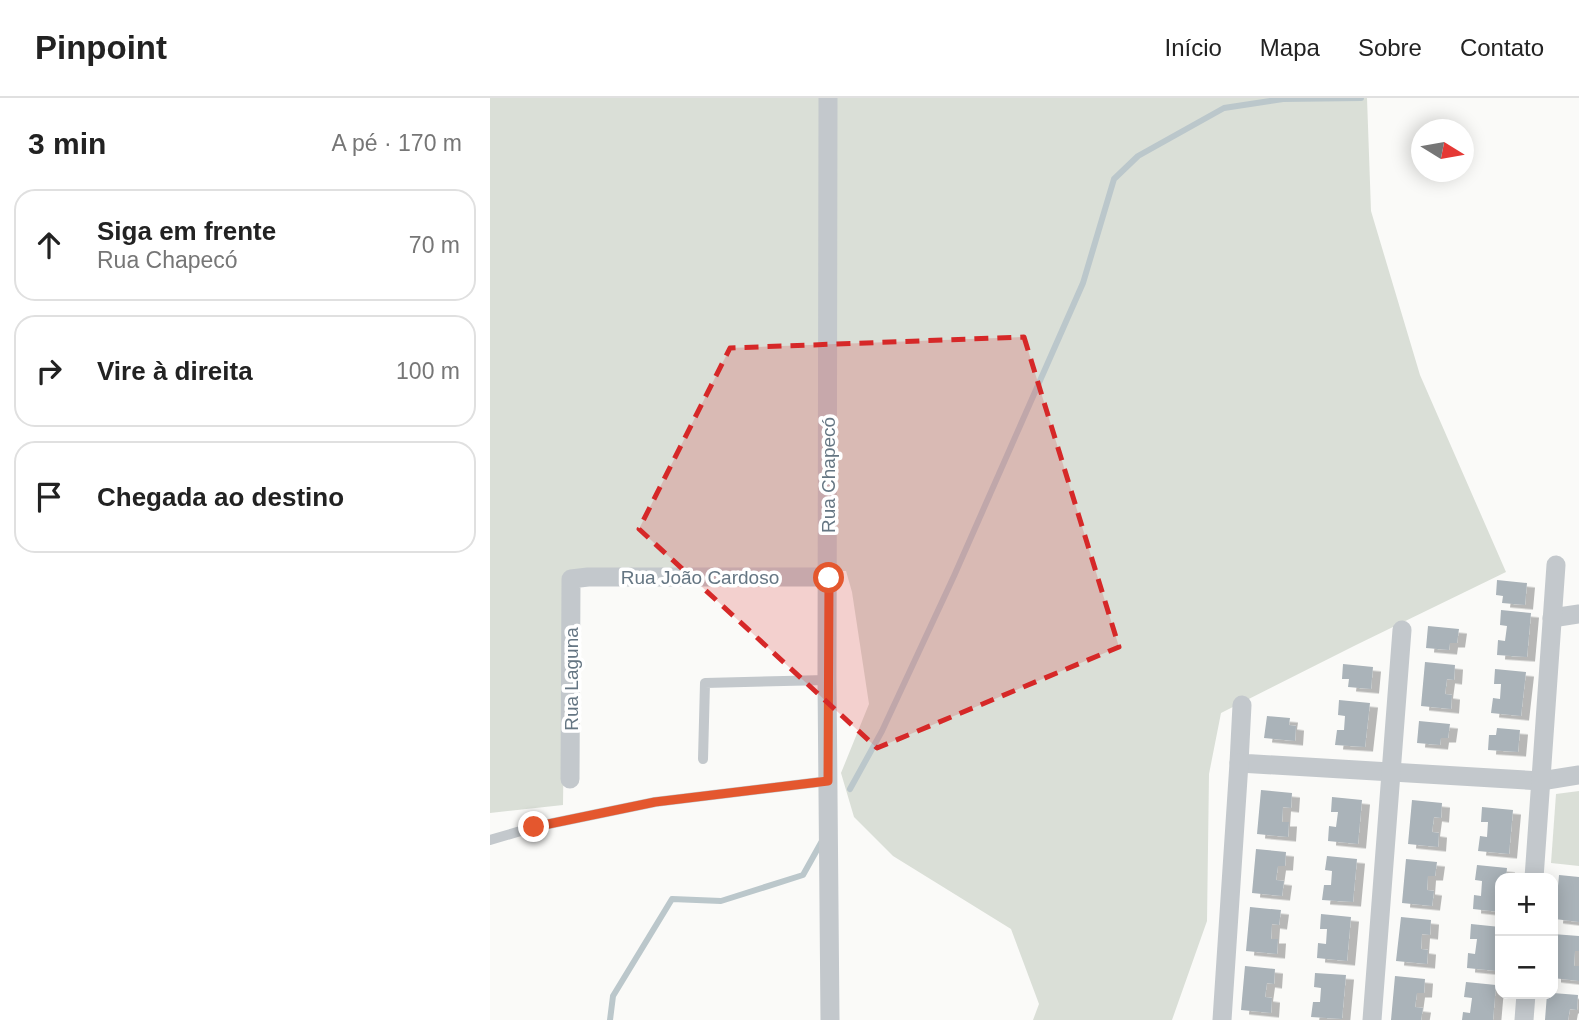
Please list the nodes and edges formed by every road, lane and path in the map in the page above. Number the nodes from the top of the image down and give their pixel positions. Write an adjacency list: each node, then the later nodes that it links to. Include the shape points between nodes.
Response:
1 (828, 98): 3 (street, Rua Chapecó)
2 (1556, 565): 6 (street)
3 (829, 578): 4 (street, Rua João Cardoso); 8 (street, Rua Chapecó)
4 (571, 579): 14 (street, Rua Laguna)
5 (1579, 614): 6 (street)
6 (1552, 618): 16 (street)
7 (1402, 631): 12 (street)
8 (827, 680): 10 (lane, via 705,682); 15 (street, Rua Chapecó)
9 (1242, 705): 11 (street)
10 (703, 759)
11 (1239, 764): 12 (street); 21 (street)
12 (1390, 773): 16 (street); 22 (street)
13 (1579, 775): 16 (street)
14 (570, 779)
15 (828, 781): 17 (lane, via 655,802); 20 (street, Rua Chapecó)
16 (1541, 781): 18 (street)
17 (490, 839)
18 (1534, 873)
19 (1526, 999): 23 (street)
20 (830, 1020)
21 (1222, 1020)
22 (1371, 1020)
23 (1524, 1020)

